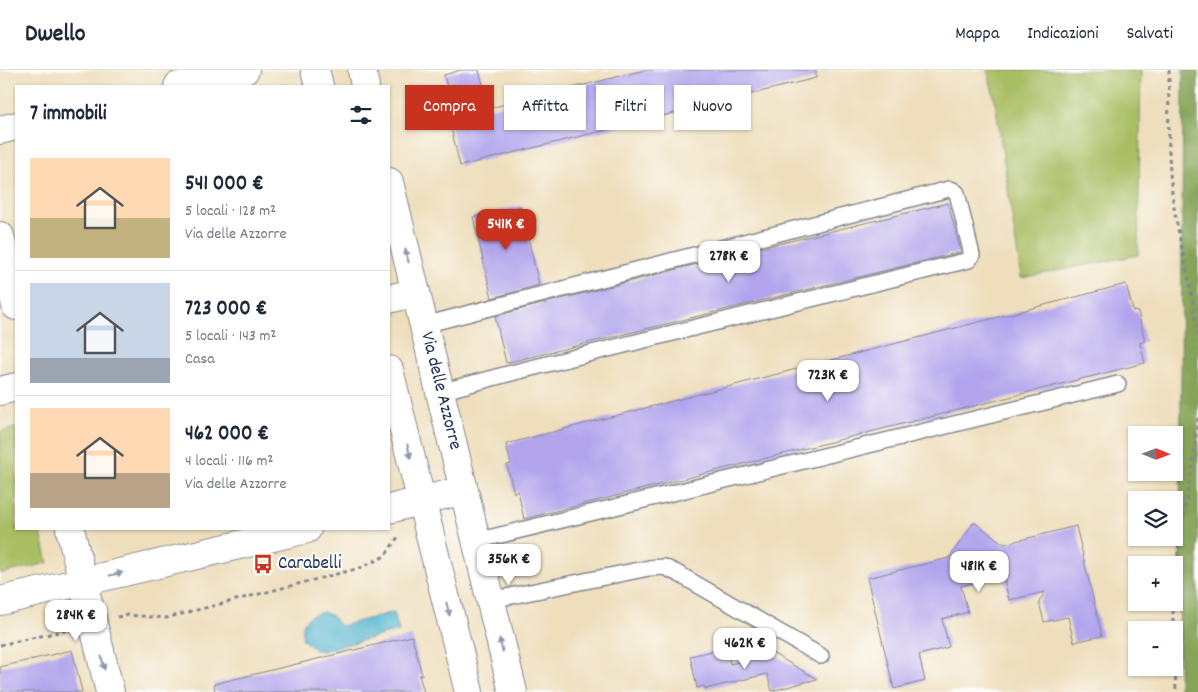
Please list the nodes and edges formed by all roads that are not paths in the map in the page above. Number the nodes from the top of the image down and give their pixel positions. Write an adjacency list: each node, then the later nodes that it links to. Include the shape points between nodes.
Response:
1 (245, 70): 4 (street)
2 (315, 70): 5 (street)
3 (362, 70): 6 (street)
4 (182, 85)
5 (319, 85)
6 (366, 85)
7 (15, 126): 8 (street)
8 (0, 130)
9 (390, 186): 11 (street, Via delle Azzorre, one-way to 9)
10 (0, 236): 13 (street)
11 (416, 292): 12 (street); 14 (street, Via delle Azzorre)
12 (390, 299)
13 (15, 302)
14 (424, 326): 19 (street, Via delle Azzorre); 19 (lane, via 949,189 957,193 972,255 969,260)
15 (390, 374): 21 (street, one-way to 21)
16 (1118, 384): 25 (lane)
17 (15, 387): 18 (street)
18 (0, 391)
19 (440, 392): 20 (street, Via delle Azzorre)
20 (464, 490): 21 (street); 25 (street, Via delle Azzorre)
21 (422, 501): 22 (street); 31 (street, one-way to 31)
22 (390, 510)
23 (70, 530): 26 (street)
24 (303, 530): 26 (street, one-way to 24)
25 (476, 541): 27 (street, Via delle Azzorre)
26 (83, 582): 28 (street); 30 (street, one-way to 30)
27 (491, 600): 29 (lane, via 664,567); 32 (street, Via delle Azzorre, one-way to 27)
28 (0, 601)
29 (820, 656)
30 (110, 692)
31 (469, 692)
32 (513, 692)

